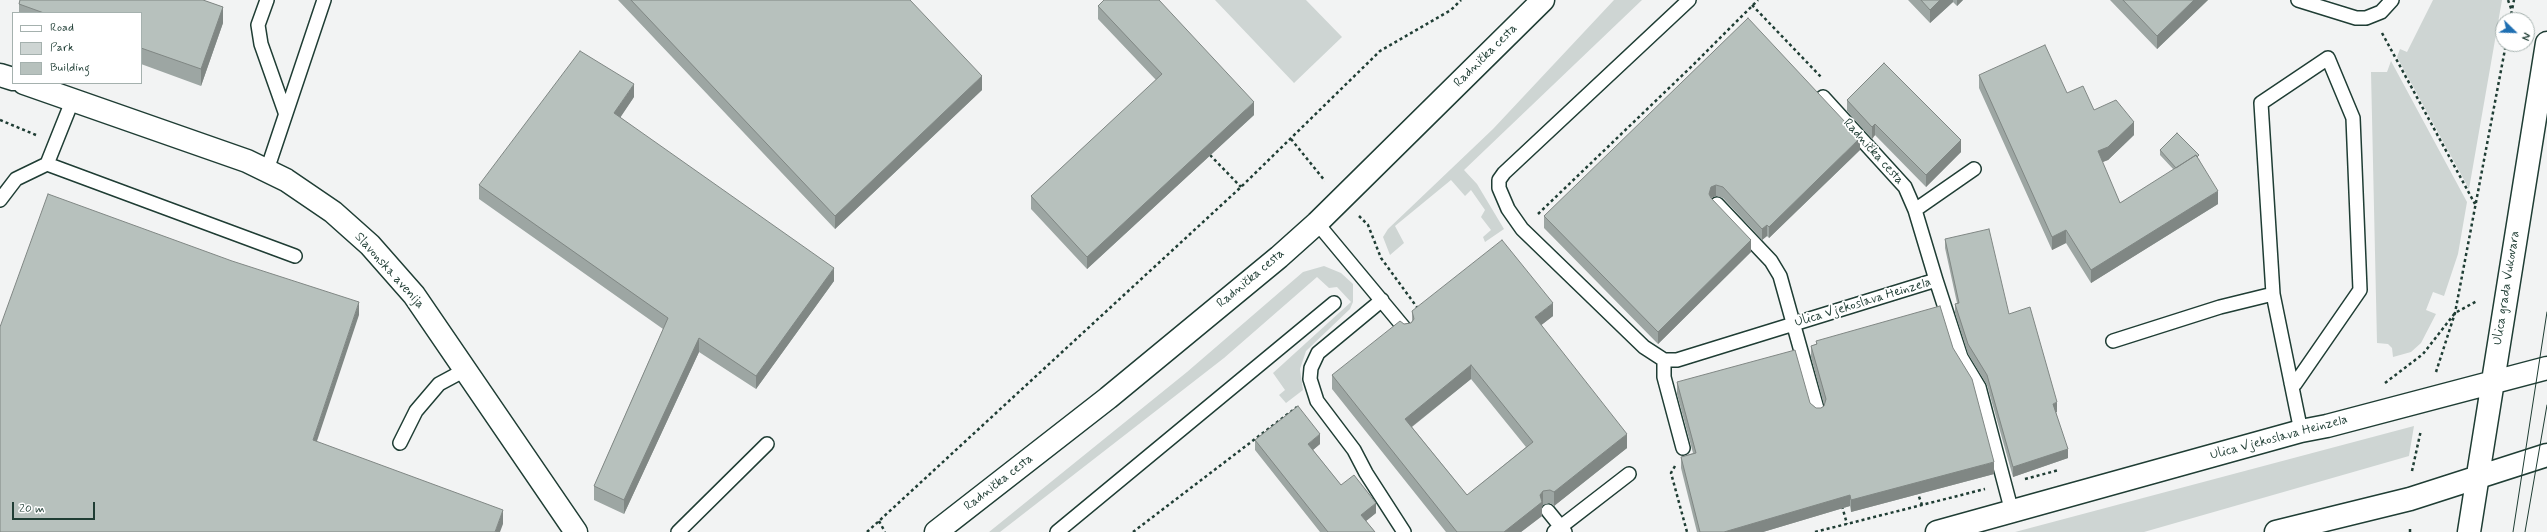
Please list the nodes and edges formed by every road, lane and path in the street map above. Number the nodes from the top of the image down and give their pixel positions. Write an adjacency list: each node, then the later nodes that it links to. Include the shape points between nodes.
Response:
1 (267, 0): 23 (lane, via 258,25 261,44)
2 (324, 0): 23 (lane)
3 (1461, 0): 27 (path, via 1451,10 1380,51)
4 (1543, 0): 42 (street, Radnička cesta)
5 (1690, 0): 55 (lane, via 1499,180 1501,196 1522,229 1644,347)
6 (1758, 0): 11 (path)
7 (2298, 0): 13 (lane, via 2356,18)
8 (2392, 0): 13 (lane)
9 (2508, 0): 12 (path)
10 (2514, 0): 12 (path)
11 (1752, 5): 16 (path); 21 (path, via 1827,83)
12 (2512, 11)
13 (2374, 17): 39 (path)
14 (2547, 43): 59 (street, Ulica grada Vukovara)
15 (2504, 52): 39 (path)
16 (1692, 66): 17 (path); 25 (path)
17 (1698, 72)
18 (0, 75): 19 (street)
19 (12, 79)
20 (27, 84): 22 (street, Slavonska avenija)
21 (1823, 97): 40 (lane, Radnička cesta, via 1905,187)
22 (73, 99): 28 (lane); 32 (street, Slavonska avenija)
23 (285, 112): 32 (lane)
24 (0, 120): 28 (path)
25 (1634, 122): 26 (path); 34 (path)
26 (1640, 128)
27 (1291, 139): 33 (path); 36 (path)
28 (55, 144): 30 (lane)
29 (1210, 155): 36 (path)
30 (47, 164): 37 (lane, via 16,179); 44 (lane)
31 (1974, 169): 40 (lane)
32 (267, 170): 57 (street, Slavonska avenija, via 333,212 370,245 414,295)
33 (1318, 173)
34 (1580, 174): 35 (path); 41 (path)
35 (1585, 180)
36 (1241, 187): 80 (path)
37 (0, 200)
38 (1717, 204): 52 (lane, via 1772,261 1786,294)
39 (2475, 205): 51 (path)
40 (1915, 210): 45 (lane, Radnička cesta)
41 (1538, 214)
42 (1317, 223): 47 (lane); 83 (street, Radnička cesta, via 1108,398)
43 (1368, 225): 50 (path, via 1381,258 1419,310)
44 (294, 256)
45 (1936, 280): 52 (lane, Ulica Vjekoslava Heinzela); 75 (lane, Ulica Vjekoslava Heinzela, via 1961,357 1979,387)
46 (2273, 294): 54 (lane, via 2220,307); 60 (lane); 60 (lane, via 2261,103 2328,58 2353,118 2360,290 2295,384)
47 (1382, 300): 53 (lane); 90 (lane, via 1318,353 1311,368 1310,379 1317,401 1354,450 1366,474)
48 (2477, 302): 51 (path)
49 (1334, 303): 88 (lane)
50 (1426, 306)
51 (2455, 313): 58 (path); 61 (path, via 2423,354)
52 (1794, 325): 55 (lane, Ulica Vjekoslava Heinzela, via 1678,360); 63 (lane)
53 (1406, 330)
54 (2113, 341)
55 (1664, 360): 68 (lane, via 1664,377)
56 (2547, 368): 59 (street, Ulica Vjekoslava Heinzela)
57 (465, 370): 66 (lane, via 440,384 416,411); 84 (street, Slavonska avenija)
58 (2435, 376)
59 (2492, 382): 64 (street, Ulica Vjekoslava Heinzela, via 2328,426); 73 (street, Ulica grada Vukovara)
60 (2291, 383): 64 (lane)
61 (2383, 385)
62 (1299, 406): 89 (path)
63 (1818, 412)
64 (2301, 430): 79 (street, Ulica Vjekoslava Heinzela)
65 (2420, 430): 70 (path)
66 (400, 443)
67 (767, 444): 85 (lane)
68 (1683, 448): 91 (path, via 1671,473)
69 (2547, 455): 73 (street)
70 (2413, 460)
71 (2066, 468): 75 (path)
72 (1629, 474): 82 (lane)
73 (2478, 475): 94 (street, via 2410,499); 95 (street, Ulica grada Vukovara)
74 (1915, 483): 77 (path)
75 (2005, 484): 77 (path); 79 (lane, Ulica Vjekoslava Heinzela)
76 (1841, 502): 81 (path)
77 (1922, 505): 81 (path)
78 (1548, 511): 82 (lane)
79 (2012, 512): 93 (street, Ulica Vjekoslava Heinzela)
80 (878, 521): 86 (path); 87 (path)
81 (1847, 524): 92 (path)
82 (1560, 530)
83 (939, 531)
84 (576, 532)
85 (678, 532)
86 (867, 532)
87 (885, 532)
88 (1058, 532)
89 (1133, 532)
90 (1404, 532)
91 (1687, 532)
92 (1815, 532)
93 (1936, 532)
94 (2276, 532)
95 (2469, 532)

